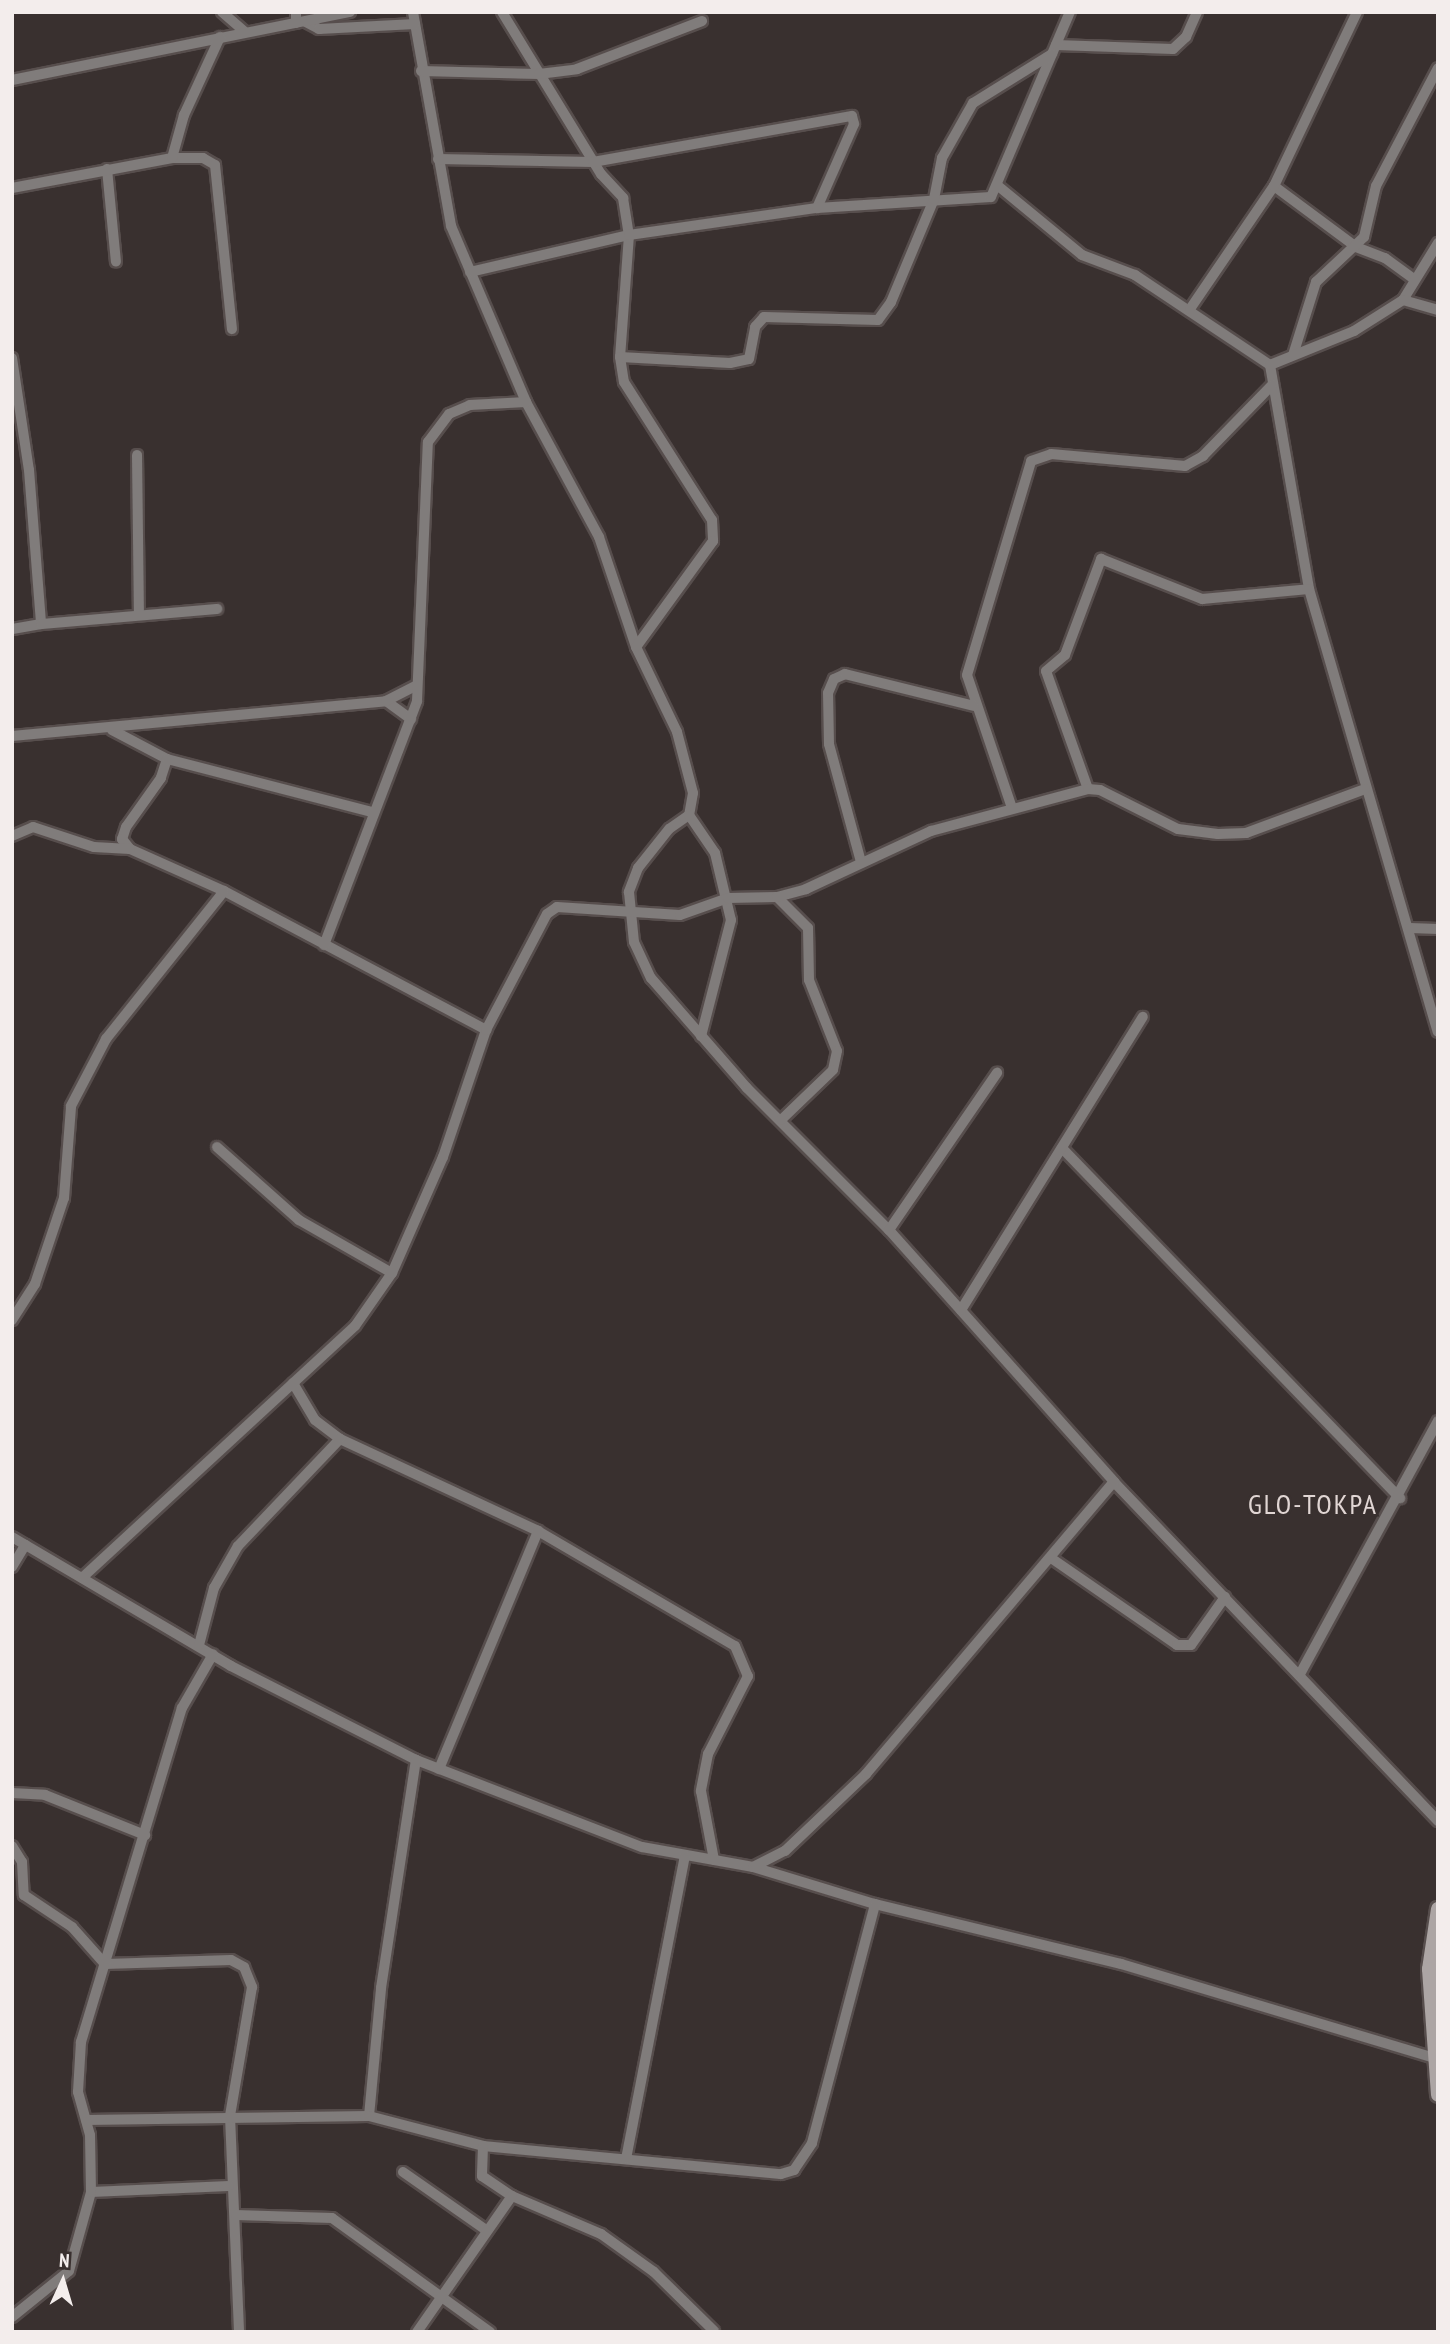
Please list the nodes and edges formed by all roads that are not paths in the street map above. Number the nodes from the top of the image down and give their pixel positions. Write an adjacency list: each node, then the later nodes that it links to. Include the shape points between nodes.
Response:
1 (222, 12): 11 (street)
2 (349, 12): 8 (street)
3 (413, 12): 10 (street)
4 (502, 12): 16 (street)
5 (1070, 12): 13 (street)
6 (1197, 12): 13 (street, via 1186,37 1173,49)
7 (1357, 12): 24 (street)
8 (299, 19): 10 (street, via 319,29); 11 (street)
9 (702, 21): 16 (street, via 577,69)
10 (415, 24): 15 (street)
11 (244, 31): 12 (street)
12 (220, 37): 17 (street); 19 (street, via 184,115)
13 (1054, 50): 23 (street); 26 (street, via 972,103 942,158)
14 (1438, 68): 18 (street)
15 (421, 71): 16 (street); 20 (street)
16 (539, 74): 21 (street)
17 (12, 80)
18 (1433, 86): 30 (street, via 1376,186 1364,237)
19 (172, 158): 22 (street); 37 (street, via 203,158 215,165)
20 (438, 159): 21 (street); 32 (street, via 452,226)
21 (593, 162): 27 (street, via 852,116 855,124); 28 (street, via 623,198)
22 (107, 169): 25 (street); 31 (street)
23 (997, 185): 26 (street, via 991,197 981,201); 35 (street, via 1082,255 1135,275)
24 (1274, 186): 30 (street); 35 (street)
25 (12, 188)
26 (934, 200): 27 (street); 39 (street, via 891,302 878,320 764,317 755,327 749,359 730,363)
27 (817, 208): 28 (street)
28 (629, 235): 32 (street); 39 (street)
29 (1438, 243): 33 (street)
30 (1356, 247): 33 (street, via 1385,258); 38 (street, via 1316,282)
31 (116, 262)
32 (470, 272): 43 (street)
33 (1413, 278): 34 (street)
34 (1402, 300): 36 (street); 38 (street, via 1354,331)
35 (1190, 309): 41 (street)
36 (1438, 310)
37 (232, 329)
38 (1293, 355): 41 (street)
39 (620, 357): 50 (street, via 629,394 702,503 714,531 713,541)
40 (12, 358): 48 (street, via 29,470)
41 (1270, 365): 42 (street)
42 (1273, 384): 45 (street); 53 (street, via 1203,456 1185,466 1051,454 1031,461 970,657 967,675)
43 (526, 402): 50 (street, via 600,537); 51 (street, via 470,405 449,414 428,442)
44 (137, 455): 47 (street)
45 (1309, 589): 58 (street, via 1202,599 1101,559 1066,655 1046,671); 59 (street)
46 (217, 608): 47 (street)
47 (139, 614): 48 (street)
48 (41, 624): 49 (street)
49 (12, 629)
50 (636, 647): 62 (street, via 677,732 693,793)
51 (416, 686): 52 (street); 54 (street)
52 (386, 701): 54 (street); 55 (street)
53 (974, 706): 60 (street); 65 (street, via 845,674 834,679 828,693 829,744)
54 (411, 719): 61 (street)
55 (112, 730): 56 (street); 57 (street)
56 (12, 736)
57 (167, 759): 61 (street); 64 (street, via 161,778 126,827 122,839)
58 (1088, 789): 59 (street, via 1100,790 1178,829 1218,834 1246,833); 60 (street)
59 (1365, 789): 70 (street)
60 (1012, 808): 65 (street, via 931,831)
61 (372, 812): 72 (street)
62 (689, 815): 68 (street, via 715,853); 69 (street, via 668,829 638,869)
63 (12, 836): 64 (street, via 33,827 93,847)
64 (130, 849): 66 (street)
65 (862, 862): 67 (street)
66 (224, 891): 72 (street); 84 (street, via 106,1039 71,1106 64,1198 35,1284)
67 (777, 897): 68 (street); 78 (street, via 808,929 809,980 837,1051 833,1070)
68 (728, 898): 69 (street, via 680,915); 76 (street, via 730,939)
69 (628, 912): 74 (street, via 573,906 547,914); 76 (street, via 634,942 651,978)
70 (1410, 928): 71 (street); 75 (street)
71 (1438, 929)
72 (324, 945): 74 (street)
73 (1143, 1017): 80 (street)
74 (486, 1030): 82 (street, via 443,1157)
75 (1438, 1032)
76 (701, 1036): 78 (street)
77 (997, 1073): 81 (street)
78 (782, 1119): 81 (street)
79 (217, 1147): 82 (street, via 299,1220)
80 (1062, 1148): 83 (street); 89 (street)
81 (889, 1230): 83 (street)
82 (392, 1273): 85 (street, via 355,1326)
83 (961, 1310): 88 (street)
84 (12, 1320)
85 (293, 1383): 87 (street, via 300,1402); 95 (street)
86 (1438, 1421): 89 (street)
87 (340, 1439): 90 (street); 97 (street, via 238,1546 214,1588)
88 (1114, 1482): 93 (street); 96 (street)
89 (1400, 1497): 99 (street)
90 (538, 1531): 101 (street); 107 (street, via 735,1646 746,1662 745,1686 708,1754 703,1779)
91 (12, 1537): 92 (street)
92 (25, 1545): 94 (street); 95 (street)
93 (1051, 1558): 96 (street, via 1177,1645 1191,1645); 108 (street, via 866,1774 785,1851)
94 (12, 1567)
95 (83, 1577): 97 (street)
96 (1225, 1597): 99 (street)
97 (199, 1644): 98 (street)
98 (213, 1654): 100 (street); 104 (street, via 182,1708)
99 (1300, 1674): 103 (street)
100 (416, 1760): 101 (street); 116 (street, via 382,1988)
101 (439, 1769): 106 (street, via 642,1847)
102 (12, 1793): 104 (street, via 45,1796)
103 (1438, 1821)
104 (145, 1835): 111 (street)
105 (12, 1846): 111 (street, via 22,1862 24,1895 72,1927)
106 (685, 1856): 107 (street); 119 (street)
107 (714, 1860): 108 (street)
108 (753, 1867): 109 (street)
109 (875, 1903): 113 (street, via 1168,1976); 119 (street, via 802,2163 781,2174)
110 (1438, 1909): 112 (main road)
111 (105, 1964): 115 (street, via 231,1959 244,1967 252,1987); 117 (street, via 78,2063)
112 (1434, 1991): 113 (main road)
113 (1436, 2059): 114 (main road)
114 (1438, 2095)
115 (230, 2116): 116 (street); 117 (street); 121 (street)
116 (369, 2116): 118 (street)
117 (86, 2120): 122 (street)
118 (483, 2146): 119 (street); 123 (street, via 482,2176)
119 (626, 2159)
120 (402, 2172): 125 (street)
121 (229, 2186): 122 (street); 124 (street)
122 (91, 2192): 127 (street, via 69,2271)
123 (512, 2196): 125 (street); 128 (street, via 601,2234 654,2272)
124 (236, 2215): 126 (street, via 332,2218); 129 (street)
125 (486, 2230): 126 (street)
126 (442, 2293): 130 (street); 131 (street)
127 (12, 2317)
128 (714, 2331)
129 (239, 2332)
130 (416, 2332)
131 (490, 2332)

